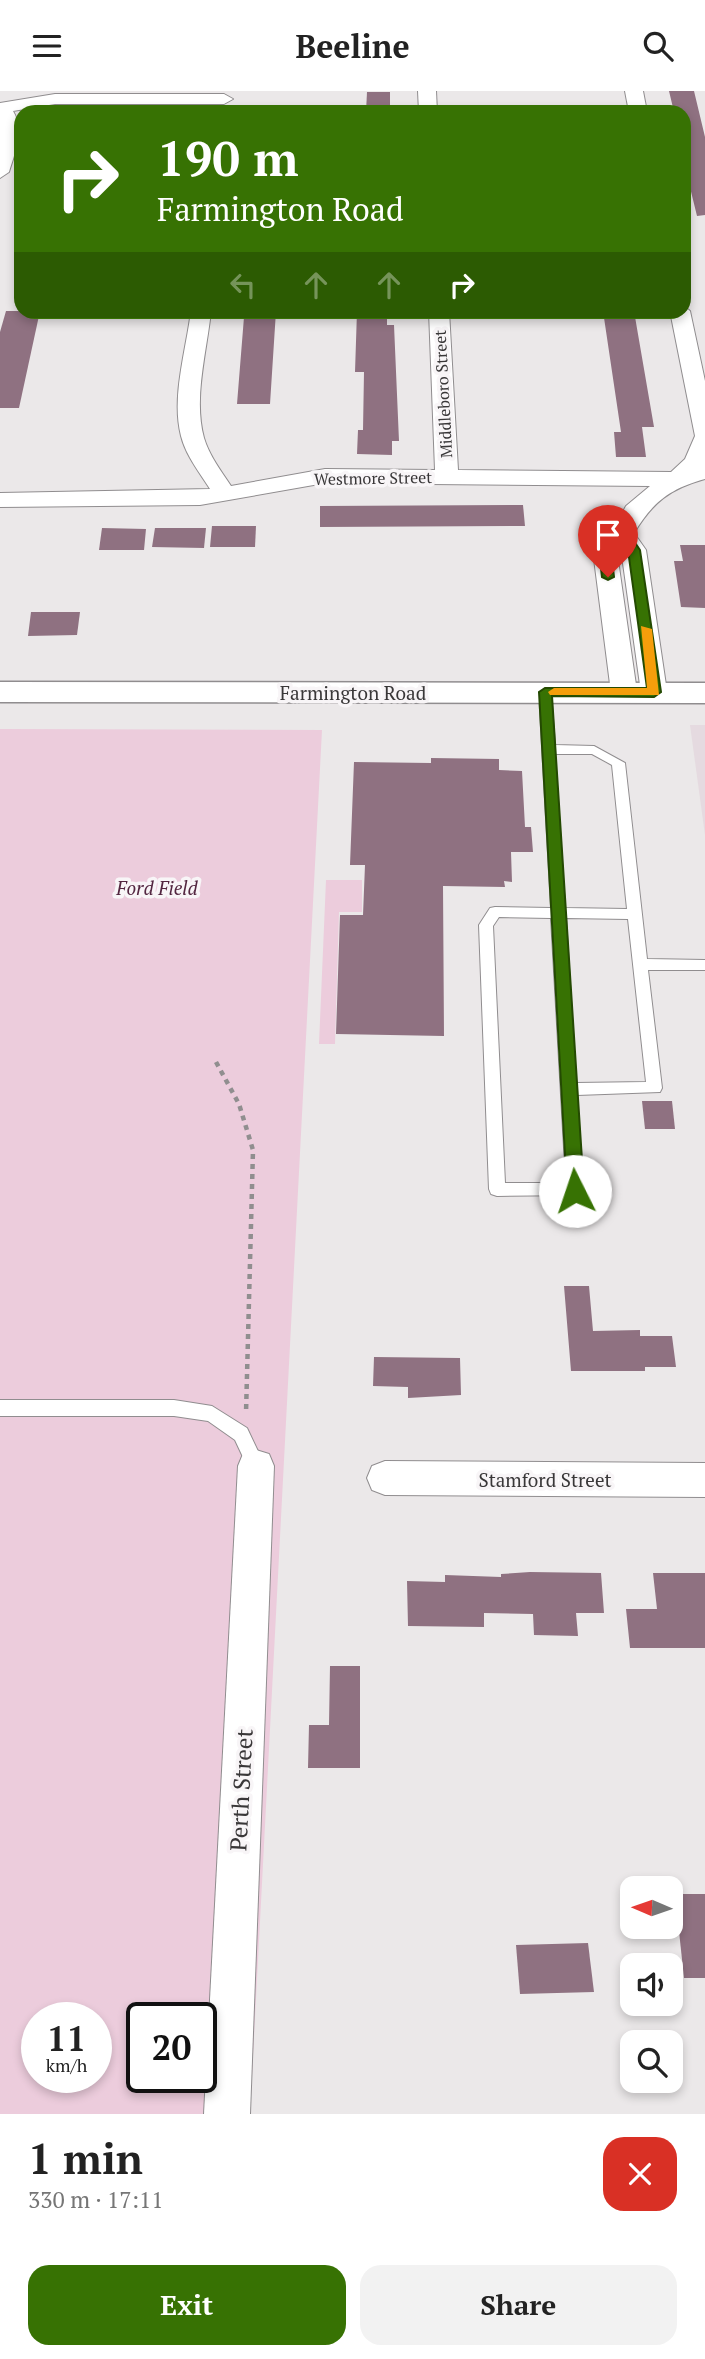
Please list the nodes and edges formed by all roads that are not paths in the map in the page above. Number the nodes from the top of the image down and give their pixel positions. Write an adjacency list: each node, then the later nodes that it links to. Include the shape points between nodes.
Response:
1 (225, 101): 2 (street, via 55,99)
2 (19, 105)
3 (1, 108): 4 (street, via 10,119 11,134)
4 (0, 172)
5 (200, 319): 12 (street, via 192,435)
6 (439, 319): 10 (street, Middleboro Street)
7 (682, 319): 8 (street)
8 (705, 436): 11 (street, via 702,452)
9 (705, 472): 11 (street, Westmore Street)
10 (447, 477): 11 (street, Westmore Street); 12 (street, Westmore Street, via 325,477)
11 (679, 479): 16 (street, via 633,512 623,534 634,550)
12 (225, 495): 13 (street, Westmore Street, via 162,500)
13 (0, 500)
14 (0, 692): 15 (main road, Farmington Road)
15 (545, 692): 16 (main road, Farmington Road); 18 (lane)
16 (639, 692): 17 (main road, Farmington Road)
17 (704, 696)
18 (547, 749): 19 (lane); 20 (lane, via 594,750 618,763)
19 (557, 912): 20 (lane); 23 (lane); 23 (lane, via 495,912 485,925 497,1189 575,1191)
20 (635, 914): 21 (lane)
21 (640, 964): 22 (lane); 23 (lane, via 654,1088)
22 (705, 965)
23 (569, 1089)
24 (0, 1408): 25 (lane, via 174,1408 212,1414)
25 (249, 1450): 28 (street, Perth Street)
26 (385, 1478): 27 (street, Stamford Street)
27 (705, 1480)
28 (227, 2114)

